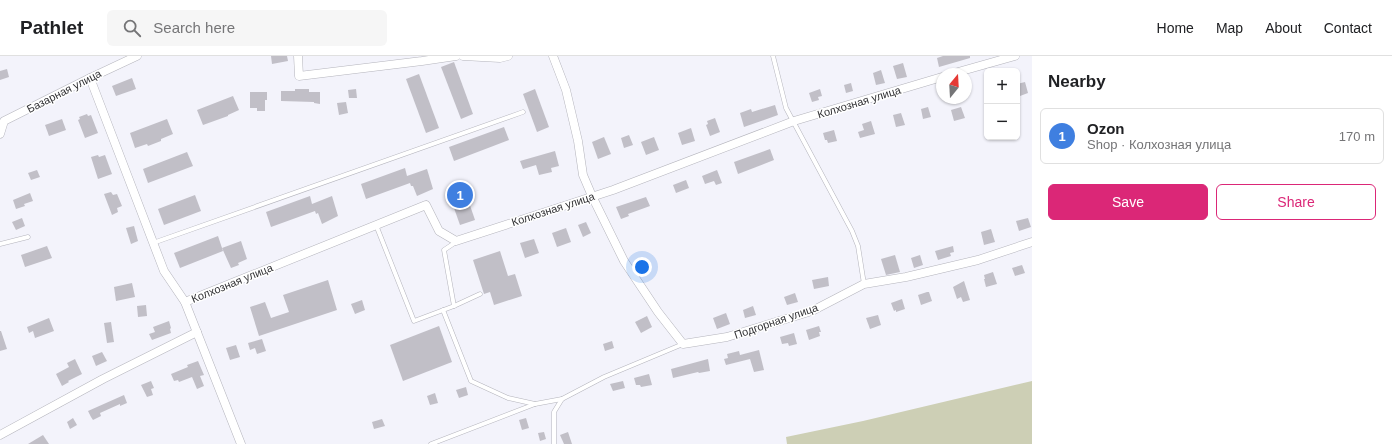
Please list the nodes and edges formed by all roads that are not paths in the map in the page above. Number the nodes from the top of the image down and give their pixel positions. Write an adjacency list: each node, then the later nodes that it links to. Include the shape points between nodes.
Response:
1 (136, 56): 10 (street, Базарная улица)
2 (298, 56): 3 (street, via 299,76)
3 (456, 56)
4 (463, 56): 5 (street)
5 (508, 56)
6 (553, 56): 16 (street, via 566,90 583,175)
7 (774, 56): 14 (lane, via 786,108)
8 (1015, 56): 9 (street)
9 (972, 68)
10 (90, 78): 13 (street, Базарная улица); 21 (street, Колхозная улица)
11 (936, 79): 14 (street, Колхозная улица)
12 (523, 112): 21 (lane)
13 (2, 121): 15 (street, Базарная улица)
14 (794, 121): 16 (street, Колхозная улица); 23 (lane, via 852,231 858,246)
15 (0, 134)
16 (592, 196): 19 (street, Колхозная улица); 29 (street, via 624,261 658,312)
17 (376, 225): 19 (street, Колхозная улица, via 426,205 439,231); 25 (street, Колхозная улица); 27 (lane, via 414,321)
18 (28, 237): 22 (lane)
19 (456, 241): 26 (lane, via 444,250)
20 (1032, 242): 23 (street, Подгорная улица, via 978,260)
21 (153, 243): 25 (street, Колхозная улица, via 164,272)
22 (0, 244)
23 (864, 284): 29 (street, Подгорная улица, via 812,311 727,338)
24 (480, 294): 26 (lane)
25 (185, 302): 28 (street, Колхозная улица)
26 (454, 306): 27 (lane)
27 (443, 310): 31 (lane, via 471,381 508,398)
28 (197, 332): 32 (street); 33 (street, Колхозная улица)
29 (684, 344): 30 (lane, via 604,377)
30 (562, 400): 31 (lane); 35 (lane, via 554,412)
31 (535, 404): 34 (lane)
32 (0, 435)
33 (241, 444)
34 (431, 444)
35 (554, 444)

